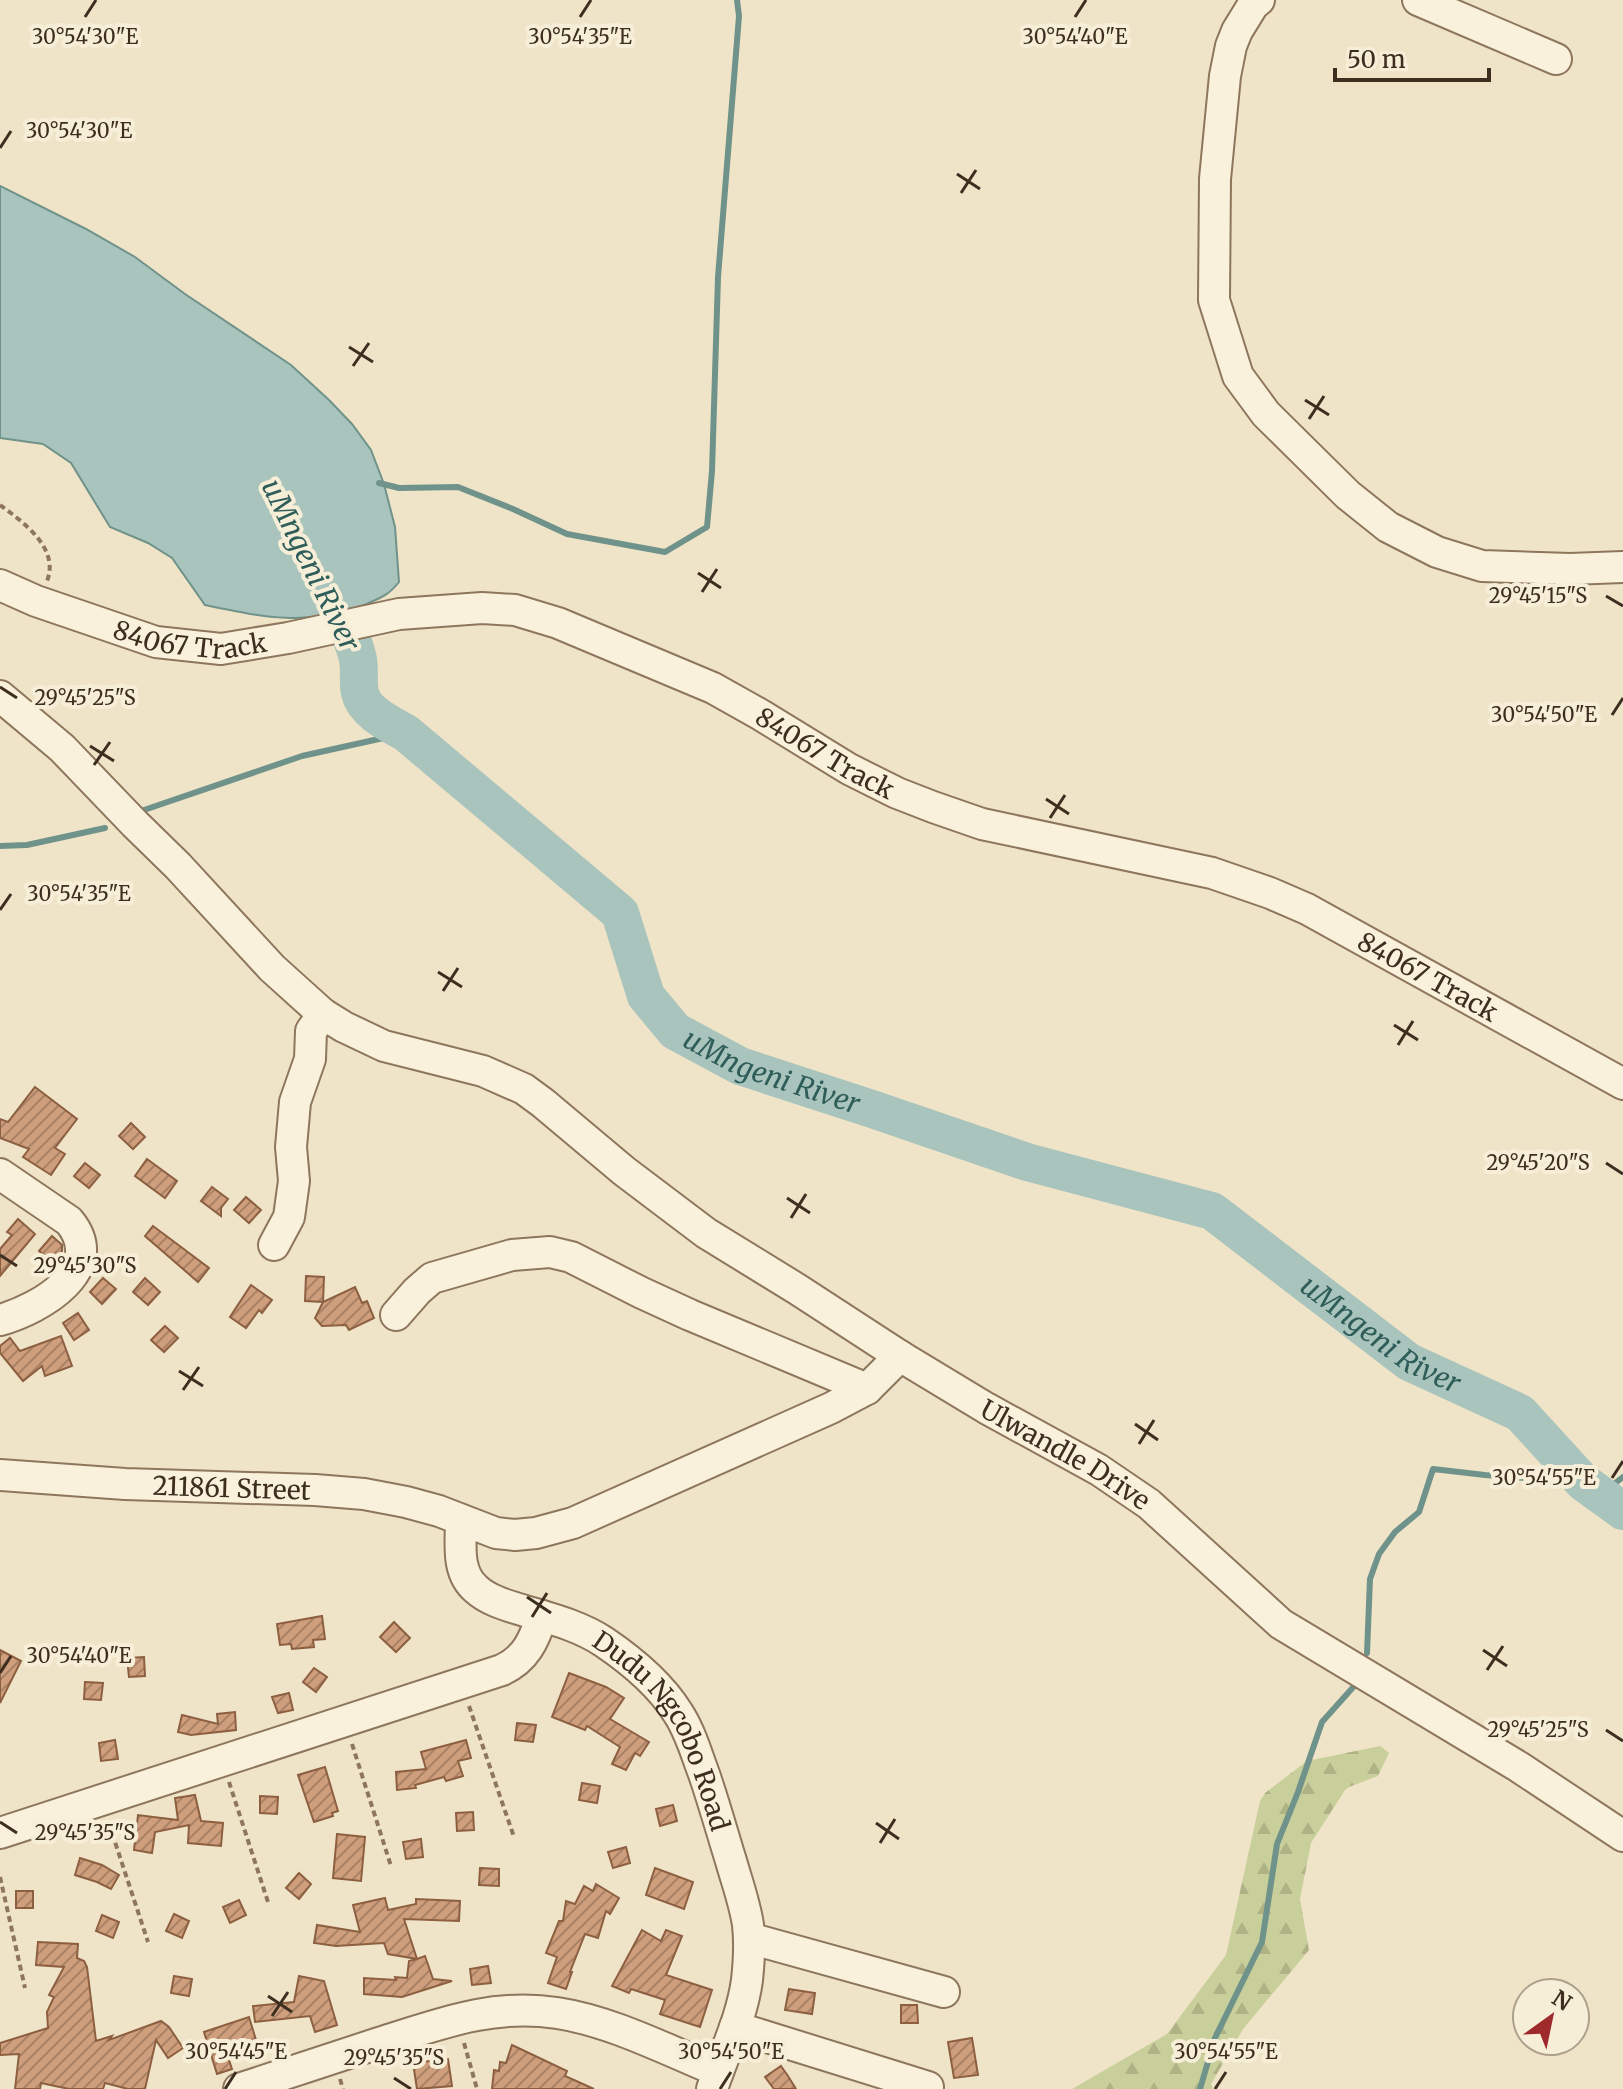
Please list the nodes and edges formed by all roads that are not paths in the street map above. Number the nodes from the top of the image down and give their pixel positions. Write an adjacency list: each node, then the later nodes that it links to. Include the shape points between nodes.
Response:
1 (1259, 0): 4 (street, via 1231,46 1215,179 1214,300 1238,376 1266,414 1348,495 1388,527 1437,552 1482,566)
2 (1418, 0): 3 (street)
3 (1556, 59)
4 (1623, 567)
5 (0, 585): 8 (street, 84067 Track, via 156,642 221,649 399,614 482,608 515,610 558,623 713,688 849,769 933,807 982,824 1212,873 1307,909)
6 (0, 696): 7 (street, via 62,748 272,968)
7 (323, 1014): 10 (street, via 311,1031 310,1059 295,1102 289,1217); 13 (street, via 384,1046 483,1071 524,1089 687,1220)
8 (1623, 1084)
9 (0, 1174): 12 (street, via 77,1230 80,1247 69,1281 24,1312)
10 (274, 1245)
11 (396, 1315): 14 (street, via 432,1278 512,1255 550,1252)
12 (0, 1320)
13 (900, 1356): 14 (street); 19 (street, Ulwandle Drive, via 1118,1482 1281,1624)
14 (867, 1389): 16 (street, via 554,1530 496,1533)
15 (0, 1475): 16 (street, 211861 Street, via 364,1494)
16 (461, 1520): 17 (street, Dudu Ngcobo Road, via 461,1561 474,1587)
17 (542, 1616): 18 (street, via 534,1639 513,1665); 20 (street, Dudu Ngcobo Road, via 583,1630 618,1652 663,1692 680,1716 713,1800)
18 (0, 1833)
19 (1623, 1836)
20 (749, 1938): 21 (street); 22 (street, Dudu Ngcobo Road, via 747,1981)
21 (944, 1992)
22 (735, 2027): 23 (street, Dudu Ngcobo Road); 24 (street)
23 (715, 2080): 25 (street, via 635,2037 560,2013 527,2010 456,2018)
24 (928, 2087)
25 (239, 2089)

